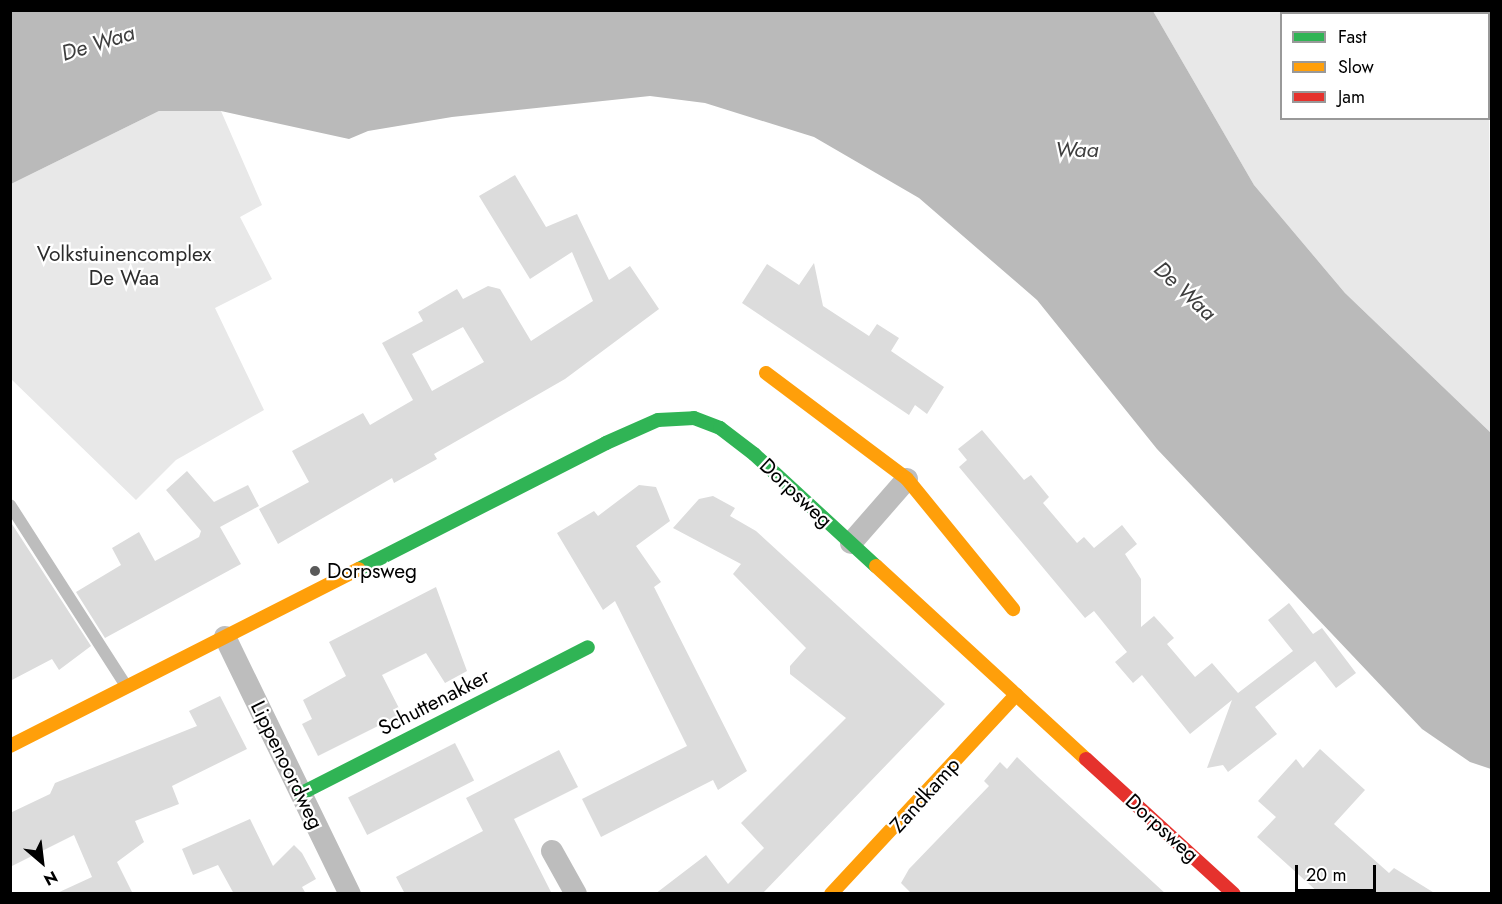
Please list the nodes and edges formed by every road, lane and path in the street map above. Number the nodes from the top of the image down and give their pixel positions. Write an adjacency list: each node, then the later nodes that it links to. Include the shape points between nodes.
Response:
1 (766, 373): 2 (street)
2 (907, 479): 4 (street, Dorpsweg); 5 (street)
3 (10, 506): 8 (lane)
4 (851, 543): 6 (street, Dorpsweg, via 729,434 694,418 666,418 606,442); 9 (street, Dorpsweg)
5 (1013, 609)
6 (225, 637): 8 (street, Dorpsweg); 11 (street, Lippenoordweg)
7 (588, 647): 11 (street, Schuttenakker)
8 (127, 687): 10 (street, Dorpsweg)
9 (1016, 694): 13 (street, Zandkamp); 16 (street, Dorpsweg)
10 (10, 746)
11 (300, 794): 14 (street, Lippenoordweg)
12 (552, 850): 15 (street)
13 (844, 890)
14 (350, 894)
15 (576, 894)
16 (1234, 894)

